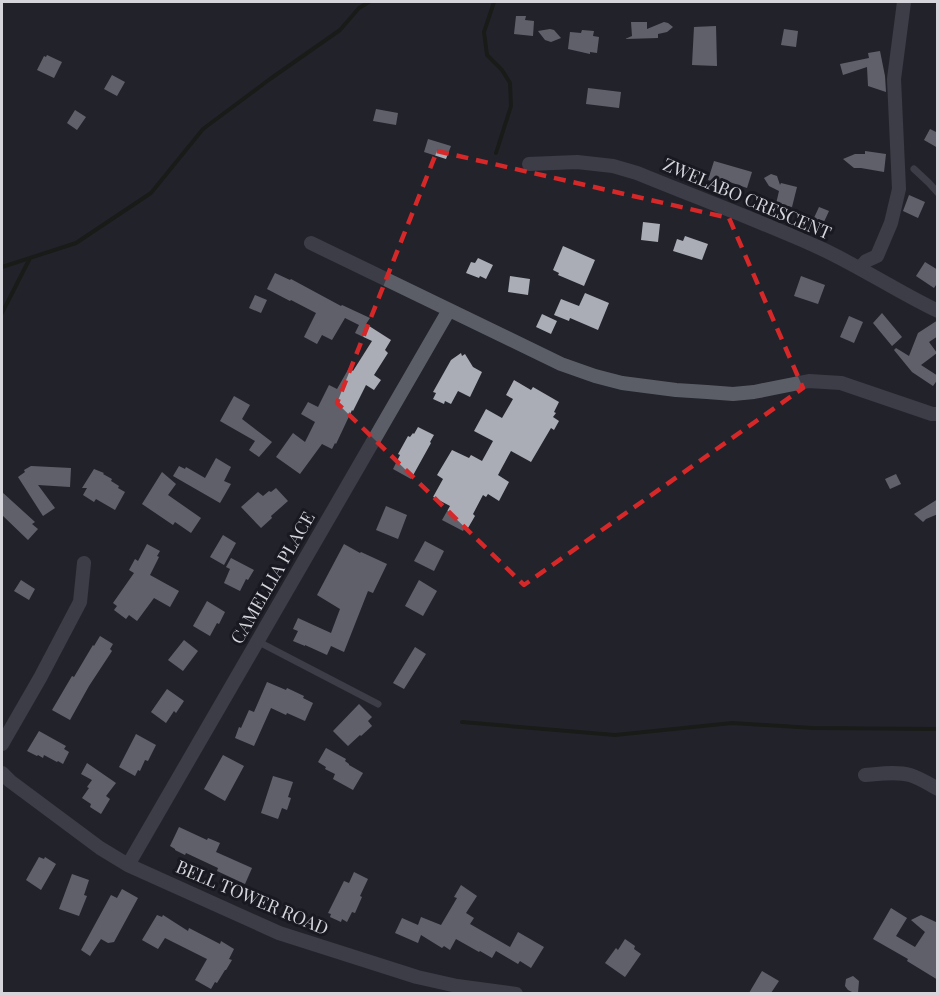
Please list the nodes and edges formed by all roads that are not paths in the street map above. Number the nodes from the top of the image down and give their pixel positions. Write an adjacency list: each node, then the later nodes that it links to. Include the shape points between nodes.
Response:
1 (904, 2): 6 (street, via 894,79 897,201 877,256)
2 (529, 164): 6 (street, ZWELABO CRESCENT, via 578,162 637,173)
3 (914, 169): 4 (lane)
4 (938, 193)
5 (311, 243): 7 (street)
6 (860, 268): 8 (street, ZWELABO CRESCENT)
7 (449, 310): 9 (street, via 561,364 622,383 733,394 809,381 841,383); 11 (street, CAMELLIA PLACE)
8 (938, 311)
9 (938, 414)
10 (84, 563): 13 (street, via 80,602)
11 (257, 641): 12 (lane); 17 (street, CAMELLIA PLACE)
12 (378, 704)
13 (2, 744)
14 (2, 773): 17 (street, BELL TOWER ROAD)
15 (865, 775): 16 (street, via 909,775)
16 (938, 789)
17 (128, 865): 18 (street, BELL TOWER ROAD, via 279,933 328,950 417,977)
18 (516, 993)

